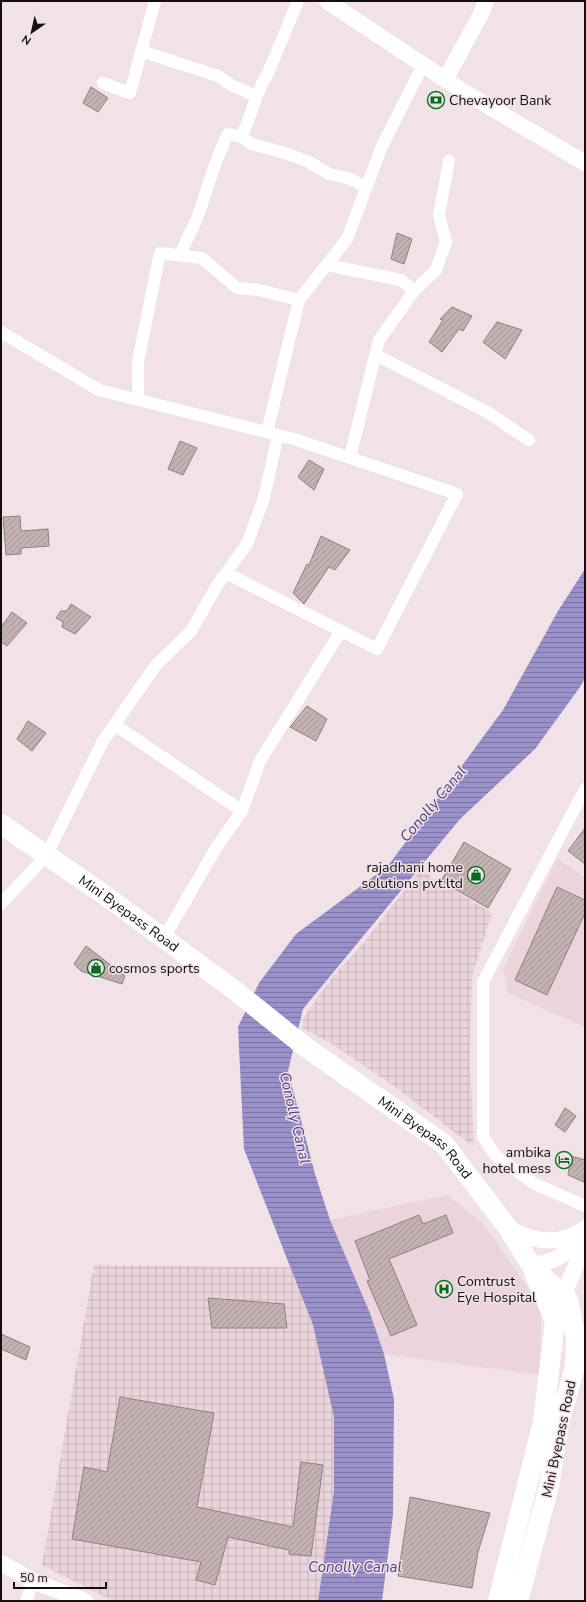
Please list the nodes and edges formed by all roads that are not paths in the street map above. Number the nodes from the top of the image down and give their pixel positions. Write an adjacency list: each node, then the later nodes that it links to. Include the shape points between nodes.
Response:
1 (155, 1): 5 (street)
2 (298, 1): 9 (street)
3 (327, 1): 6 (street)
4 (486, 1): 7 (street)
5 (141, 50): 8 (street, via 130,93); 9 (street, via 218,76)
6 (423, 65): 7 (street); 13 (street, via 382,146)
7 (446, 78): 12 (street, via 461,90)
8 (103, 83)
9 (256, 96): 10 (street, via 250,120)
10 (241, 137): 13 (street, via 252,144 288,154 329,174 348,178); 14 (street, via 228,134)
11 (449, 161): 16 (street, via 439,215 446,242 436,270)
12 (585, 163)
13 (366, 187): 15 (street, via 347,239)
14 (180, 256): 17 (street, via 202,258 237,288 259,290); 20 (street, via 160,253 138,361)
15 (327, 265): 16 (street, via 401,280); 17 (street)
16 (414, 291): 19 (street, via 379,340)
17 (299, 300): 21 (street)
18 (1, 332): 20 (street, via 98,390)
19 (376, 355): 22 (street, via 487,412); 23 (street)
20 (138, 399): 21 (street)
21 (272, 433): 23 (street); 24 (street, via 262,505 247,544)
22 (530, 440)
23 (350, 457): 25 (street, via 457,494 377,649)
24 (226, 573): 25 (street); 26 (street, via 191,631 156,666)
25 (341, 631): 28 (street, via 260,761)
26 (114, 725): 28 (street); 30 (street, via 103,741)
27 (585, 789): 33 (street, via 483,982 483,1137 496,1156 533,1184)
28 (242, 811): 32 (street, via 216,848)
29 (1, 824): 30 (main road, Mini Byepass Road)
30 (46, 856): 31 (street); 32 (main road, Mini Byepass Road)
31 (1, 904)
32 (164, 938): 34 (main road, Mini Byepass Road, via 233,988 304,1046 444,1144)
33 (585, 1206)
34 (508, 1228): 35 (street, via 521,1236 538,1241 553,1241 569,1237); 38 (main road, Mini Byepass Road)
35 (585, 1228)
36 (585, 1234): 38 (street, via 558,1259 546,1264)
37 (585, 1244): 39 (street, via 566,1289)
38 (531, 1265): 39 (main road, Mini Byepass Road); 44 (main road, via 555,1321 543,1422)
39 (568, 1300): 45 (main road, Mini Byepass Road, via 576,1337 575,1367 559,1423 549,1486)
40 (1, 1563): 41 (street)
41 (33, 1581): 42 (street); 43 (street)
42 (26, 1601)
43 (85, 1601)
44 (498, 1601)
45 (518, 1601)

